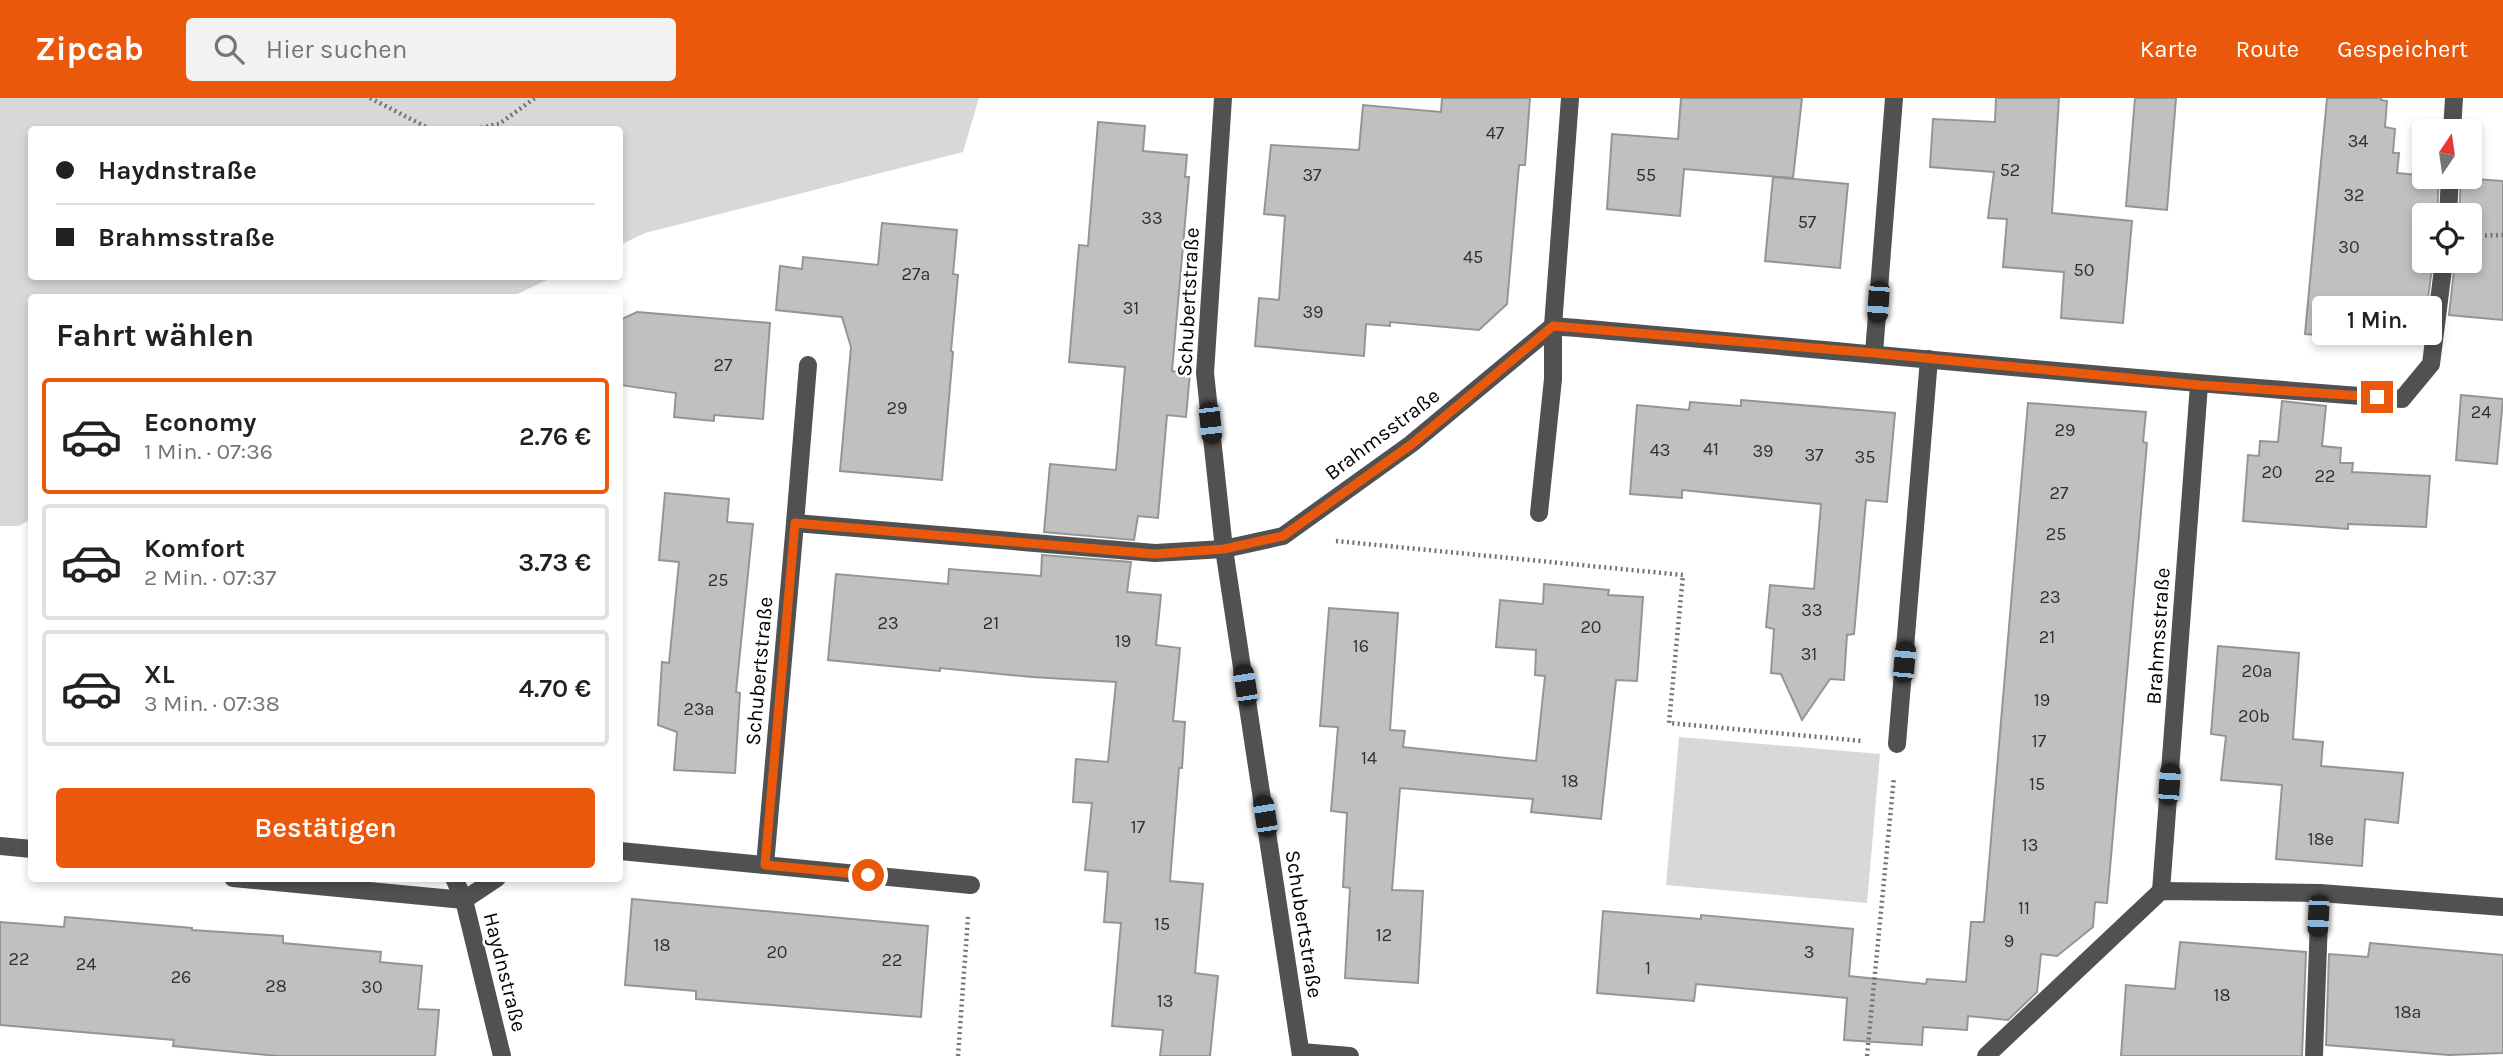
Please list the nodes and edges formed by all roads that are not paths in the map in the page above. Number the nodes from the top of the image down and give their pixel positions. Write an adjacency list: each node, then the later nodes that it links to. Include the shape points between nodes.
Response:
1 (1223, 98): 14 (street, Schubertstraße, via 1205,373)
2 (1570, 98): 7 (street)
3 (1894, 98): 8 (street)
4 (2454, 98): 5 (street)
5 (2453, 119)
6 (2442, 273): 11 (street, via 2431,364 2402,399)
7 (1553, 326): 8 (street); 12 (street, via 1553,379); 14 (street, Brahmsstraße, via 1412,444 1283,536)
8 (1874, 353): 9 (street)
9 (1929, 359): 11 (street); 15 (street)
10 (808, 365): 13 (street, Schubertstraße)
11 (2199, 385): 24 (street, Brahmsstraße)
12 (1539, 513)
13 (795, 523): 14 (street, via 1155,554); 19 (street, Schubertstraße)
14 (1224, 549): 28 (street, Schubertstraße)
15 (1897, 744)
16 (0, 846): 17 (street)
17 (28, 849)
18 (623, 851): 19 (street)
19 (765, 865): 23 (street)
20 (275, 882): 26 (street)
21 (456, 882): 26 (street, Haydnstraße)
22 (491, 882): 26 (street, Haydnstraße)
23 (971, 885)
24 (2161, 891): 25 (street); 31 (street)
25 (2320, 893): 27 (street); 32 (street)
26 (464, 900): 29 (street, Haydnstraße)
27 (2503, 907)
28 (1301, 1054): 30 (street)
29 (502, 1056)
30 (1350, 1056)
31 (1986, 1056)
32 (2314, 1056)

